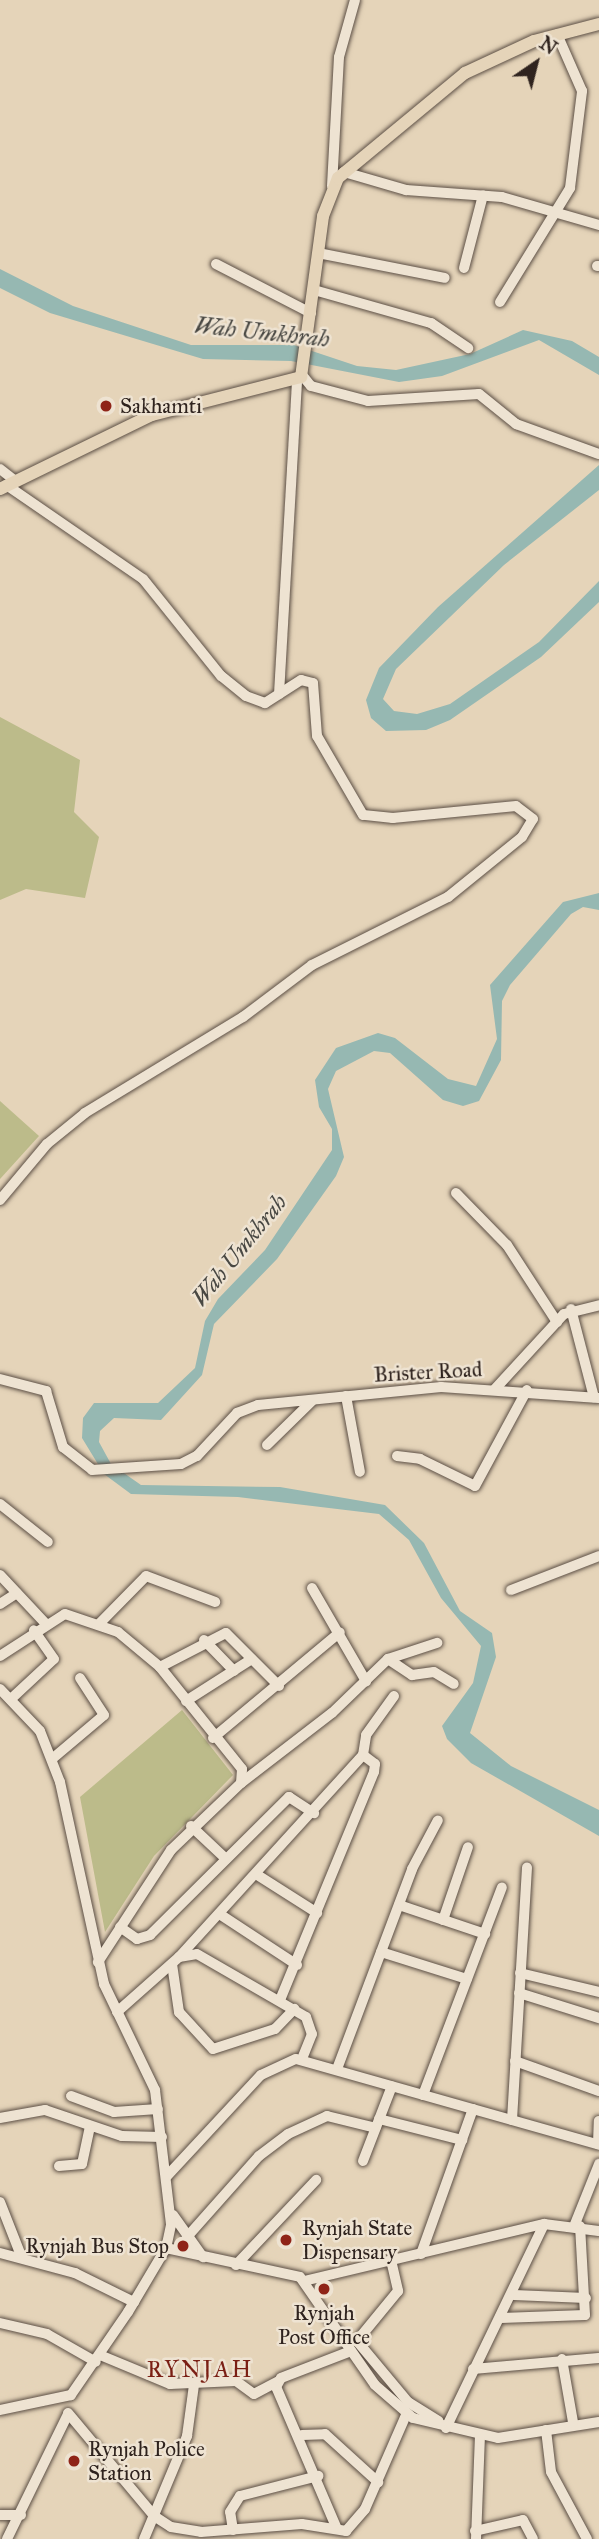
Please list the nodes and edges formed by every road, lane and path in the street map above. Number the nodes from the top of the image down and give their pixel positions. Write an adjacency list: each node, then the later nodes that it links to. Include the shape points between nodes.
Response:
1 (355, 0): 5 (street, via 339,57)
2 (599, 24): 3 (main road)
3 (556, 34): 4 (main road, via 446,85); 7 (street, via 582,91 570,188)
4 (344, 172): 5 (main road); 6 (street, via 406,190)
5 (332, 186): 9 (main road)
6 (483, 195): 7 (street); 11 (street)
7 (557, 214): 8 (street); 14 (street)
8 (599, 225)
9 (318, 253): 12 (street); 13 (main road)
10 (216, 264): 15 (street)
11 (464, 268)
12 (446, 278)
13 (314, 290): 15 (main road); 16 (street, via 431,323)
14 (500, 302)
15 (311, 313): 17 (main road)
16 (468, 348)
17 (301, 374): 18 (street, via 311,386 368,401 479,394 509,421); 20 (main road, via 152,415); 21 (street)
18 (599, 454)
19 (0, 469): 20 (street)
20 (7, 485): 21 (street, via 143,579 231,685 260,703)
21 (279, 694): 23 (street, via 301,680 313,683 317,736 363,815 393,818 516,806 531,815 529,828 448,897 312,965 243,1017 85,1113 47,1144)
22 (456, 1193): 26 (street, via 507,1245)
23 (0, 1200)
24 (599, 1306): 25 (street)
25 (571, 1309): 26 (street); 31 (street)
26 (557, 1322): 28 (street)
27 (0, 1379): 32 (street, Brister Road, via 44,1389 70,1458 92,1469 181,1464 197,1456 237,1413 258,1405)
28 (495, 1389): 29 (street, Brister Road); 30 (street, Brister Road)
29 (527, 1390): 31 (street, Brister Road); 34 (street, via 475,1486 428,1462)
30 (346, 1396): 32 (street, Brister Road); 35 (street)
31 (596, 1398)
32 (313, 1400): 33 (street)
33 (267, 1445)
34 (397, 1456)
35 (360, 1472)
36 (0, 1504): 37 (street)
37 (48, 1542)
38 (599, 1556): 41 (street)
39 (0, 1575): 42 (street)
40 (312, 1588): 48 (street)
41 (511, 1590)
42 (17, 1593): 44 (street); 45 (street)
43 (215, 1602): 46 (street, via 146,1576)
44 (0, 1604)
45 (45, 1622): 46 (street, via 71,1614); 47 (street)
46 (99, 1624): 54 (street, via 129,1637)
47 (34, 1630): 51 (street); 62 (street, via 54,1659)
48 (340, 1632): 57 (street); 59 (street)
49 (204, 1640): 52 (street, via 226,1633); 54 (street); 55 (street)
50 (437, 1643): 53 (street)
51 (0, 1656)
52 (252, 1659): 55 (street); 59 (street)
53 (388, 1659): 57 (street); 58 (street, via 412,1675 434,1672)
54 (160, 1667): 63 (street)
55 (234, 1671): 63 (street)
56 (80, 1678): 66 (street, via 104,1715)
57 (366, 1681): 67 (street)
58 (454, 1684)
59 (279, 1686): 64 (street)
60 (0, 1689): 62 (street)
61 (394, 1696): 65 (street, via 368,1731)
62 (12, 1698): 66 (street, via 40,1731)
63 (186, 1701): 64 (street)
64 (213, 1738): 67 (street, via 242,1769)
65 (363, 1755): 68 (street); 77 (street, via 375,1764 374,1772)
66 (52, 1759): 84 (street)
67 (241, 1783): 70 (street)
68 (314, 1813): 72 (street, via 289,1797); 74 (street)
69 (438, 1820): 76 (street)
70 (191, 1826): 72 (street); 80 (street)
71 (468, 1847): 79 (street)
72 (226, 1859): 80 (street, via 150,1935 137,1939)
73 (527, 1867): 86 (street)
74 (258, 1875): 77 (street); 78 (street)
75 (502, 1887): 81 (street)
76 (399, 1905): 79 (street); 82 (street)
77 (317, 1913): 85 (street)
78 (221, 1914): 83 (street); 85 (street)
79 (443, 1920): 81 (street)
80 (120, 1927): 84 (street)
81 (485, 1934): 87 (street)
82 (381, 1952): 87 (street); 96 (street)
83 (176, 1961): 90 (street, via 205,1957); 91 (street, via 178,2012 213,2049 275,2029); 92 (street)
84 (98, 1962): 92 (street)
85 (296, 1965): 90 (street)
86 (520, 1973): 88 (street); 89 (street)
87 (467, 1979): 99 (street)
88 (599, 1992)
89 (519, 1993): 93 (street); 95 (street)
90 (280, 2000): 91 (street)
91 (294, 2009): 94 (street, via 313,2028)
92 (117, 2012): 101 (street)
93 (599, 2018)
94 (302, 2059): 96 (street); 114 (street, via 278,2063 261,2076)
95 (515, 2061): 98 (street); 104 (street)
96 (337, 2069): 97 (street)
97 (392, 2086): 99 (street); 106 (street)
98 (599, 2091)
99 (423, 2095): 102 (street)
100 (71, 2096): 101 (street, via 114,2112)
101 (158, 2109): 108 (street)
102 (473, 2109): 104 (street); 109 (street)
103 (0, 2118): 107 (street, via 45,2110)
104 (512, 2120): 110 (street)
105 (599, 2121): 110 (street)
106 (378, 2124): 109 (street); 111 (street); 121 (street, via 327,2116 288,2134 259,2156)
107 (90, 2126): 108 (street, via 122,2136); 113 (street, via 82,2164)
108 (162, 2137): 114 (street)
109 (462, 2140): 124 (street)
110 (598, 2144)
111 (363, 2161)
112 (599, 2164): 119 (street)
113 (58, 2166)
114 (167, 2176): 117 (street)
115 (316, 2180): 128 (street)
116 (0, 2202): 125 (street)
117 (171, 2211): 121 (street); 122 (street)
118 (544, 2224): 119 (street); 124 (street); 130 (street)
119 (577, 2225): 120 (street); 131 (street)
120 (599, 2231)
121 (187, 2237): 126 (street)
122 (166, 2248): 126 (street); 132 (street)
123 (0, 2253): 125 (street)
124 (421, 2253): 127 (street)
125 (22, 2258): 132 (street, via 75,2273)
126 (206, 2260): 128 (street)
127 (391, 2260): 129 (street); 148 (street, via 398,2291 359,2337 359,2346 408,2402)
128 (236, 2266): 129 (street, via 277,2267)
129 (304, 2281): 135 (street)
130 (514, 2295): 131 (street); 133 (street)
131 (586, 2298): 133 (street, via 581,2316)
132 (134, 2302): 137 (street)
133 (501, 2318): 139 (street)
134 (0, 2323): 137 (street, via 47,2334)
135 (351, 2351): 140 (street); 145 (street)
136 (599, 2358): 138 (street)
137 (98, 2359): 141 (street, via 143,2376); 142 (street)
138 (562, 2359): 139 (street); 146 (street)
139 (472, 2369): 148 (street)
140 (277, 2382): 141 (street, via 254,2394 236,2381); 150 (street)
141 (194, 2385): 156 (street, via 187,2436)
142 (63, 2401): 143 (street); 144 (street)
143 (0, 2410)
144 (68, 2413): 155 (street); 156 (street)
145 (407, 2415): 148 (street); 153 (street)
146 (573, 2422): 147 (street); 149 (street)
147 (599, 2422)
148 (447, 2426): 151 (street)
149 (546, 2430): 151 (street); 164 (street, via 551,2472)
150 (302, 2435): 152 (street); 153 (street, via 325,2434)
151 (480, 2435): 159 (street)
152 (318, 2476): 157 (street, via 240,2496 230,2512); 158 (street)
153 (377, 2482): 158 (street)
154 (0, 2515): 155 (street)
155 (21, 2515): 161 (street)
156 (154, 2516): 160 (street); 162 (street)
157 (233, 2530): 158 (street, via 302,2524); 160 (street)
158 (342, 2533)
159 (475, 2535): 163 (street, via 523,2520)
160 (184, 2536)
161 (7, 2539)
162 (144, 2539)
163 (533, 2539)
164 (587, 2539)

